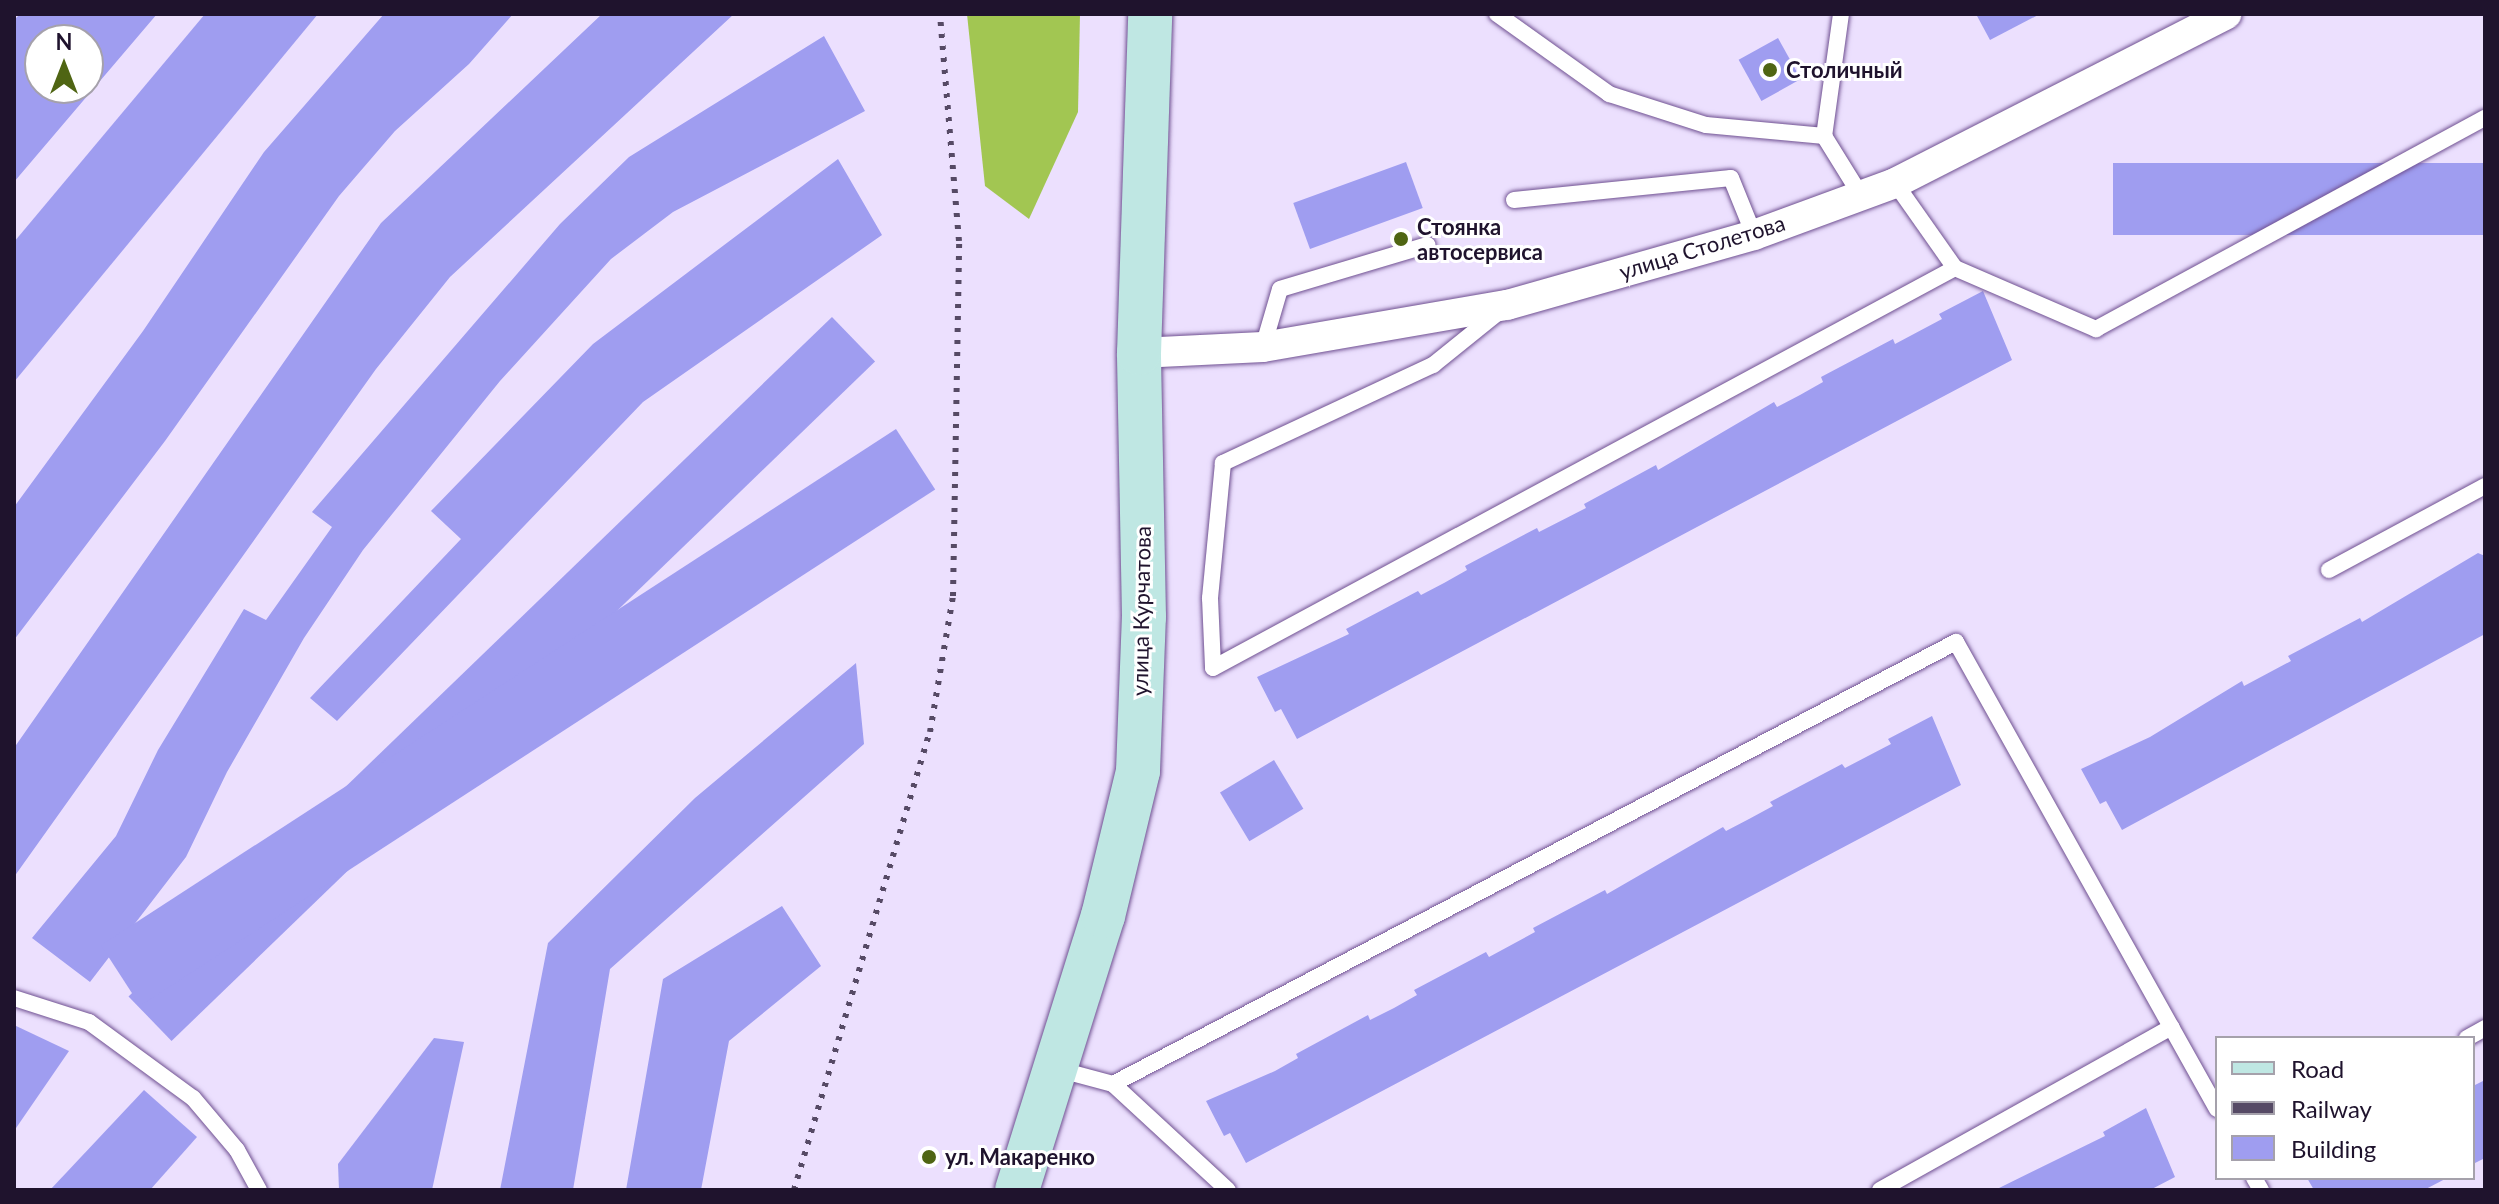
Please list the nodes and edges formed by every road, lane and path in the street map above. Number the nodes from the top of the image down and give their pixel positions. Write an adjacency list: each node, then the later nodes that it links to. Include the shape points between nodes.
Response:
1 (1150, 14): 15 (main road, улица Курчатова)
2 (1497, 14): 6 (lane, via 1609,94 1706,125)
3 (1841, 14): 6 (lane)
4 (2226, 14): 7 (street, улица Столетова)
5 (2485, 118): 12 (lane, via 2096,329)
6 (1824, 136): 8 (lane)
7 (1895, 183): 8 (street, улица Столетова); 12 (lane)
8 (1860, 194): 10 (street, улица Столетова)
9 (1514, 200): 10 (lane, via 1731,178)
10 (1754, 235): 13 (street, улица Столетова)
11 (1428, 245): 14 (lane, via 1280,289)
12 (1955, 268): 13 (lane, via 1213,668 1210,598 1223,463 1433,365)
13 (1507, 305): 14 (street, улица Столетова)
14 (1263, 347): 15 (street, улица Столетова)
15 (1139, 353): 20 (main road, улица Курчатова, via 1144,617 1138,771 1103,916)
16 (2485, 486): 17 (lane)
17 (2329, 570)
18 (14, 998): 23 (lane, via 89,1022 182,1089 237,1150)
19 (2172, 1027): 21 (lane, via 1956,642); 22 (lane); 26 (lane)
20 (1053, 1068): 21 (lane); 24 (main road, улица Курчатова)
21 (1113, 1084): 25 (lane)
22 (2215, 1105)
23 (259, 1190)
24 (1017, 1190)
25 (1228, 1190)
26 (1880, 1190)

